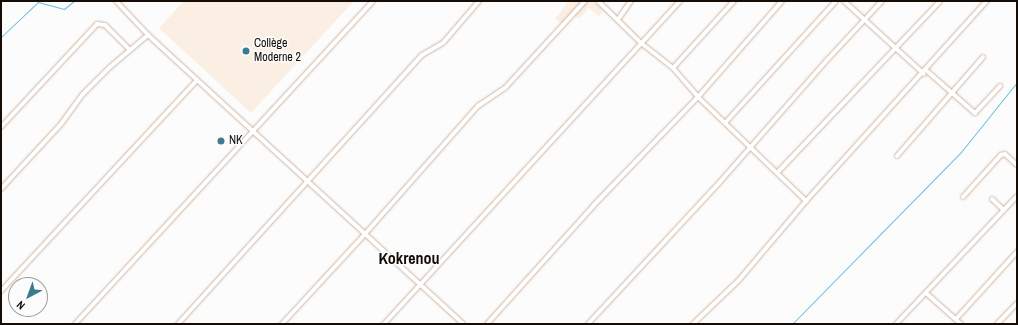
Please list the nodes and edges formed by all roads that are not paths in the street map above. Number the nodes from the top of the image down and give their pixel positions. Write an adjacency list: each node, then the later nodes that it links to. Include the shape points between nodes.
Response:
1 (116, 1): 17 (street)
2 (373, 1): 30 (street)
3 (479, 1): 35 (street, via 443,42 422,55)
4 (585, 1): 42 (street, via 505,88 478,106)
5 (598, 1): 15 (street)
6 (631, 1): 15 (street)
7 (680, 1): 18 (street)
8 (734, 1): 22 (street)
9 (782, 1): 27 (street)
10 (836, 1): 28 (street)
11 (844, 1): 16 (street)
12 (882, 1): 16 (street)
13 (940, 1): 19 (street)
14 (987, 1): 23 (street)
15 (619, 18): 18 (street)
16 (865, 19): 19 (street); 31 (street)
17 (148, 35): 20 (street); 24 (street)
18 (641, 43): 22 (street); 44 (street)
19 (897, 47): 23 (street); 34 (street)
20 (129, 49): 29 (street, via 105,25 97,24); 36 (street, via 83,94 61,124)
21 (983, 57): 26 (street)
22 (673, 68): 27 (street)
23 (925, 72): 26 (street); 40 (street)
24 (197, 80): 30 (street); 45 (street)
25 (1000, 86): 26 (street, via 974,113)
26 (952, 93): 32 (street)
27 (698, 98): 28 (street); 54 (street, via 594,205)
28 (724, 123): 31 (street)
29 (1, 126)
30 (253, 130): 35 (street); 49 (street)
31 (750, 147): 34 (street); 55 (street, via 719,184)
32 (897, 156)
33 (1017, 165): 38 (street, via 1005,154 1001,155)
34 (777, 173): 40 (street)
35 (309, 181): 42 (street); 50 (street)
36 (1, 189)
37 (1017, 196): 41 (street)
38 (963, 197)
39 (992, 199): 41 (street)
40 (806, 201): 56 (street, via 739,280)
41 (1004, 210): 46 (street)
42 (365, 234): 44 (street); 51 (street)
43 (1017, 252): 48 (street)
44 (420, 284): 52 (street); 53 (street)
45 (1, 291)
46 (926, 293): 48 (street); 57 (street)
47 (1017, 303): 59 (street)
48 (956, 319): 58 (street)
49 (75, 324)
50 (178, 324)
51 (282, 324)
52 (384, 324)
53 (463, 324)
54 (487, 324)
55 (588, 324)
56 (693, 324)
57 (896, 324)
58 (961, 324)
59 (997, 324)

